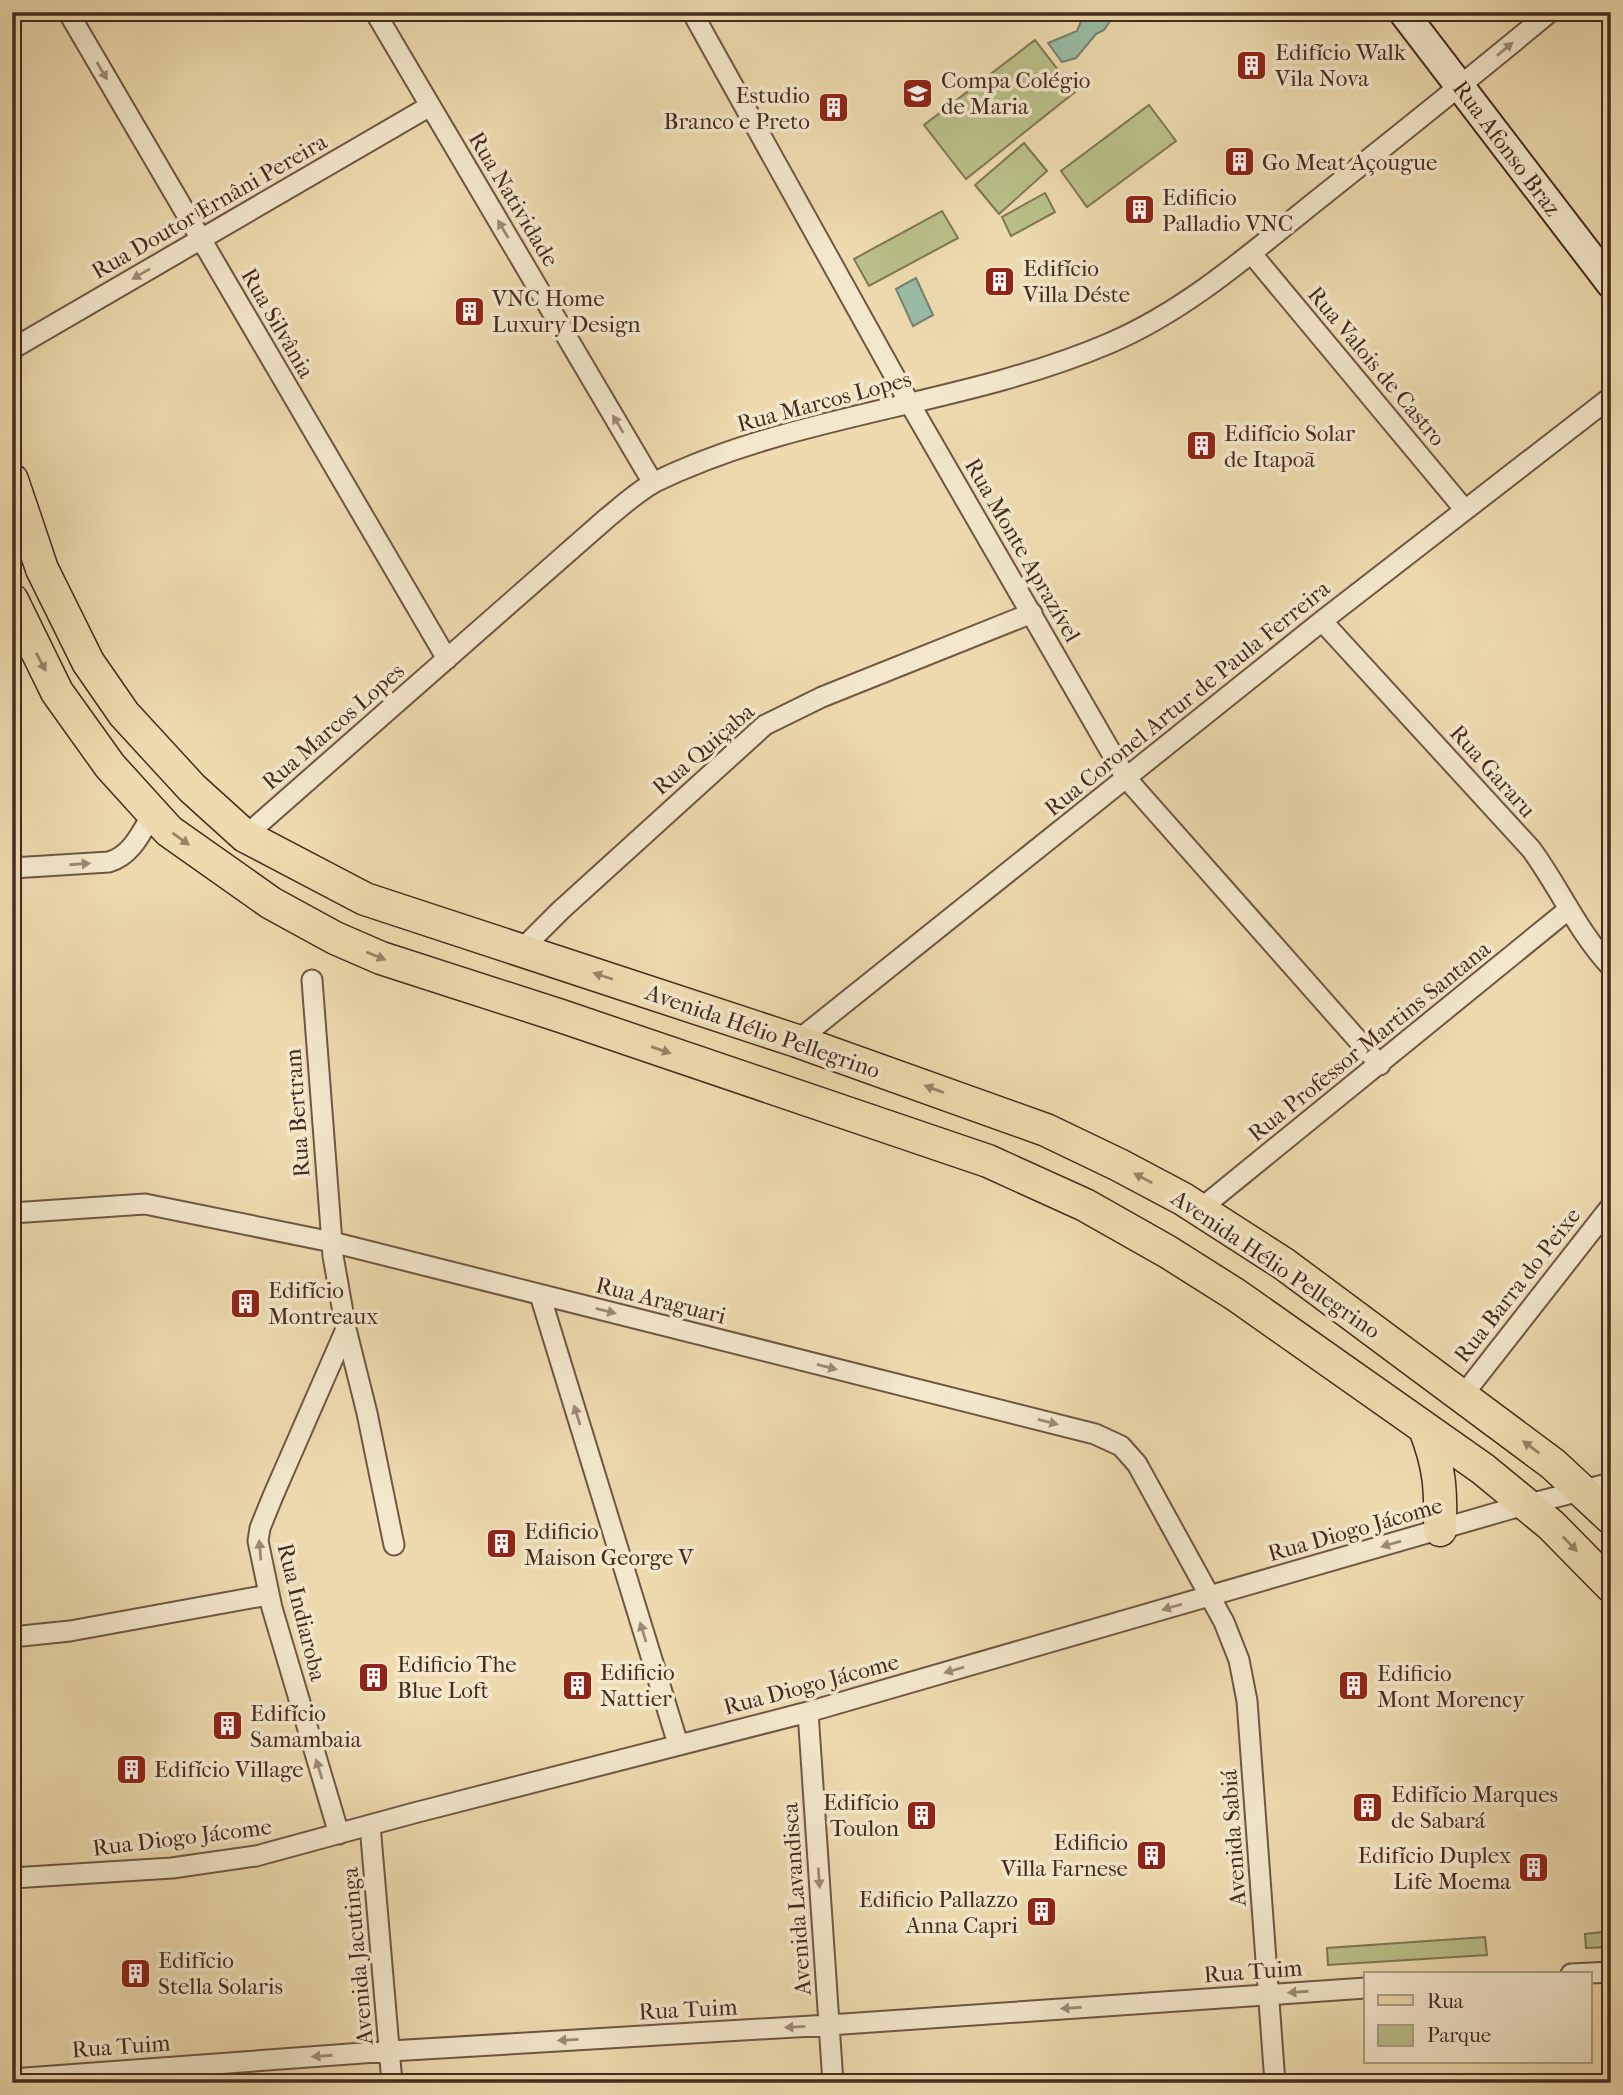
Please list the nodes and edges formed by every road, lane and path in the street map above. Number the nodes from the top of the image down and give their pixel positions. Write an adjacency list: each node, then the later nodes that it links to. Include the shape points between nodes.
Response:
1 (68, 12): 8 (street, Rua Silvânia, one-way to 8)
2 (375, 12): 7 (street, Rua Natividade)
3 (692, 12): 13 (street, Rua Monte Aprazível)
4 (1403, 12): 6 (street, Rua Afonso Braz)
5 (1550, 12): 6 (street, Rua Marcos Lopes, one-way to 5)
6 (1460, 87): 9 (street, Rua Marcos Lopes); 10 (street, Rua Afonso Braz)
7 (430, 106): 8 (street, Rua Doutor Ernâni Pereira); 15 (street, Rua Natividade, one-way to 7)
8 (200, 239): 11 (street, Rua Doutor Ernâni Pereira, one-way to 11); 20 (street, Rua Silvânia)
9 (1251, 253): 13 (street, Rua Marcos Lopes, via 1168,315 1112,342 1063,362); 16 (street, Rua Valois de Castro)
10 (1611, 284)
11 (12, 349)
12 (1611, 397): 16 (street, Rua Coronel Artur de Paula Ferreira)
13 (910, 404): 15 (street, Rua Marcos Lopes, via 785,433); 18 (street, Rua Monte Aprazível)
14 (12, 480): 23 (main road, Avenida Hélio Pellegrino, via 42,569 88,662 124,714 192,788)
15 (653, 483): 20 (street, Rua Marcos Lopes)
16 (1465, 510): 19 (street, Rua Coronel Artur de Paula Ferreira)
17 (12, 600): 22 (main road, one-way to 22, via 57,692 110,766)
18 (1032, 614): 21 (street, Rua Monte Aprazível); 26 (street, Rua Quiçaba, via 822,697 765,725)
19 (1322, 621): 21 (street, Rua Coronel Artur de Paula Ferreira); 25 (street, Rua Gararu, via 1531,849)
20 (447, 659): 23 (street, Rua Marcos Lopes)
21 (1126, 778): 29 (street, Rua Coronel Artur de Paula Ferreira); 30 (street, Rua Monte Aprazível)
22 (153, 813): 24 (street, one-way to 22, via 119,859 134,845); 38 (main road, one-way to 38, via 169,831 271,903 381,958 988,1161 1085,1205 1236,1295)
23 (246, 836): 26 (main road, Avenida Hélio Pellegrino, via 365,899)
24 (12, 868)
25 (1569, 909): 27 (street, Rua Gararu); 30 (street, Rua Professor Martins Santana)
26 (522, 949): 29 (main road, Avenida Hélio Pellegrino, one-way to 26)
27 (1611, 967)
28 (312, 980): 34 (street, Rua Bertram)
29 (797, 1041): 32 (main road, Avenida Hélio Pellegrino, one-way to 29, via 1046,1130)
30 (1380, 1065): 32 (street, Rua Professor Martins Santana)
31 (1611, 1206): 37 (street, Rua Barra do Peixe)
32 (1199, 1210): 37 (main road, Avenida Hélio Pellegrino, via 1284,1264)
33 (12, 1213): 34 (street, Rua Araguari, via 145,1204)
34 (332, 1242): 35 (street, Rua Araguari); 36 (street, Rua Bertram)
35 (540, 1295): 46 (street, Rua Araguari, one-way to 46, via 1107,1439 1121,1446 1137,1464); 49 (street, one-way to 35)
36 (346, 1329): 43 (street, Rua Bertram); 45 (street, Rua Indiaroba, one-way to 36, via 258,1541 260,1528)
37 (1463, 1395): 39 (main road, Avenida Hélio Pellegrino, one-way to 37, via 1553,1464)
38 (1425, 1429): 40 (main road); 42 (main road, via 1440,1477)
39 (1597, 1487): 40 (street, Rua Diogo Jácome); 41 (main road, Avenida Hélio Pellegrino)
40 (1527, 1504): 42 (street, Rua Diogo Jácome); 44 (main road, one-way to 44)
41 (1611, 1518)
42 (1440, 1530): 46 (street, Rua Diogo Jácome, one-way to 46)
43 (394, 1545)
44 (1611, 1586)
45 (268, 1595): 47 (street, via 71,1631); 51 (street, Rua Indiaroba, one-way to 45)
46 (1209, 1597): 48 (street, Rua Diogo Jácome, one-way to 48); 56 (street, Avenida Sabiá, via 1239,1660 1247,1701)
47 (12, 1637)
48 (807, 1712): 49 (street, Rua Diogo Jácome); 57 (street, Avenida Lavandisca, one-way to 57)
49 (678, 1744): 50 (street, Rua Diogo Jácome)
50 (370, 1825): 51 (street, Rua Diogo Jácome); 58 (street, Avenida Jacutinga)
51 (339, 1834): 52 (street, Rua Diogo Jácome, via 244,1858 172,1868)
52 (12, 1878)
53 (1611, 1972): 54 (street)
54 (1592, 1973)
55 (1364, 1988): 56 (street, Rua Tuim, one-way to 56)
56 (1269, 1994): 57 (street, Rua Tuim, one-way to 57); 62 (street, Avenida Sabiá)
57 (829, 2025): 58 (street, Rua Tuim, one-way to 58); 61 (street, Avenida Lavandisca)
58 (390, 2051): 59 (street, Rua Tuim, one-way to 59); 60 (street, Avenida Jacutinga)
59 (12, 2078)
60 (392, 2083)
61 (833, 2083)
62 (1275, 2083)

